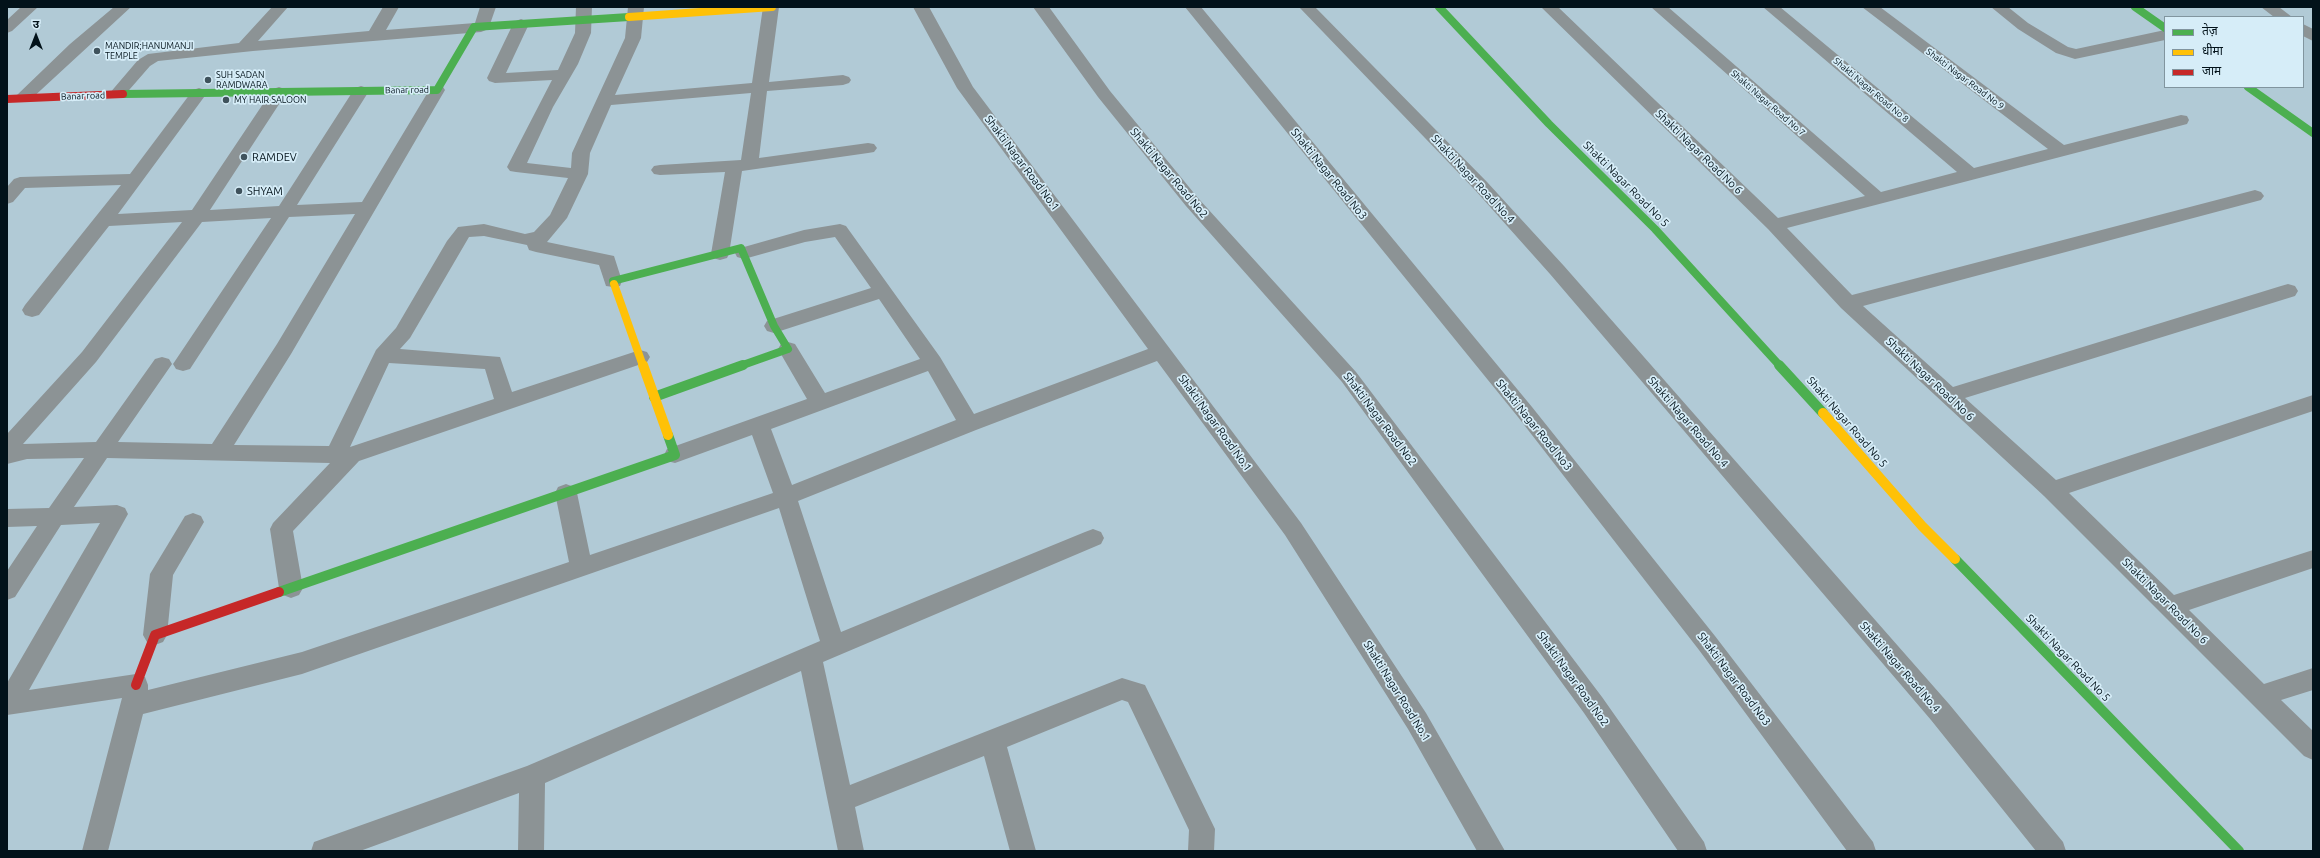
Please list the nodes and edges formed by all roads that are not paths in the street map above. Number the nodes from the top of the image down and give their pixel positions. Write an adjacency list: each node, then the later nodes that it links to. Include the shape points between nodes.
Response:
1 (30, 7): 26 (street)
2 (123, 7): 41 (street, via 76,47)
3 (280, 7): 31 (street)
4 (391, 7): 28 (street)
5 (488, 7): 24 (street)
6 (771, 7): 19 (street); 34 (street)
7 (921, 7): 71 (street, Shakti Nagar Road No.1, via 966,88)
8 (1041, 7): 120 (street, Shakti Nagar Road No2, via 1104,94 1192,202 1349,377 1588,698)
9 (1193, 7): 121 (street, Shakti Nagar Road No3, via 1525,412 1707,643)
10 (1307, 7): 122 (street, Shakti Nagar Road No.4, via 1481,186 1557,270 1940,712)
11 (1439, 7): 123 (street, Shakti Nagar Road No 5, via 1549,124 1655,228 1787,372 1922,526)
12 (1549, 7): 60 (street, Shakti Nagar Road No 6)
13 (1659, 7): 55 (street, Shakti Nagar Road No 7)
14 (1771, 7): 51 (street, Shakti Nagar Road No 8)
15 (1870, 7): 47 (street, Shakti Nagar Road No 9)
16 (1999, 7): 29 (street, via 2023,26 2062,50 2075,54)
17 (2135, 7): 25 (street)
18 (2269, 7): 22 (street)
19 (714, 9): 20 (street)
20 (636, 12): 21 (street); 43 (street, via 633,38)
21 (584, 14): 23 (street); 32 (street, via 583,33)
22 (2282, 16)
23 (521, 24): 24 (street); 32 (street, via 495,78)
24 (478, 27): 28 (street); 36 (street, Banar road)
25 (2164, 27)
26 (7, 28)
27 (2304, 30): 30 (street)
28 (375, 35): 31 (street)
29 (2164, 35)
30 (2313, 36)
31 (244, 47): 40 (street, via 150,58)
32 (564, 75): 50 (street, via 516,166)
33 (843, 80): 34 (street)
34 (760, 88): 43 (street); 48 (street)
35 (2249, 88): 45 (street)
36 (437, 90): 37 (street, Banar road); 56 (street)
37 (361, 91): 38 (street, Banar road); 57 (street)
38 (279, 92): 39 (street, Banar road); 58 (street)
39 (199, 93): 40 (street, Banar road); 52 (street)
40 (117, 94): 41 (street, Banar road)
41 (24, 98): 42 (street, Banar road)
42 (7, 99)
43 (603, 100): 50 (street, via 581,153)
44 (2181, 120): 47 (street)
45 (2313, 133)
46 (868, 148): 48 (street)
47 (2061, 151): 51 (street)
48 (742, 166): 49 (street); 63 (street)
49 (660, 170)
50 (579, 174): 61 (street, via 558,218)
51 (1970, 174): 55 (street)
52 (135, 179): 54 (street, via 20,183); 59 (street)
53 (2255, 196): 67 (street)
54 (7, 198)
55 (1878, 198): 60 (street)
56 (366, 208): 57 (street); 86 (street, via 284,349)
57 (284, 212): 58 (street); 76 (street)
58 (197, 216): 59 (street); 84 (street, via 89,357)
59 (104, 220): 68 (street)
60 (1774, 225): 67 (street, Shakti Nagar Road No 6)
61 (540, 236): 64 (street, via 536,246 607,260); 72 (street, via 526,240 484,230 464,231 404,333)
62 (744, 253): 63 (street, via 741,248); 65 (street, via 804,236 840,230); 69 (street)
63 (720, 254): 64 (street)
64 (614, 281): 73 (street)
65 (884, 291): 69 (street); 74 (street)
66 (2288, 291): 77 (street)
67 (1848, 302): 77 (street, Shakti Nagar Road No 6)
68 (32, 310)
69 (774, 326): 70 (street)
70 (788, 349): 78 (street); 80 (street)
71 (1162, 351): 82 (street); 119 (street, Shakti Nagar Road No.1, via 1293,529 1417,721)
72 (383, 355): 79 (street, via 493,362); 87 (street)
73 (640, 357): 78 (street); 79 (street)
74 (933, 362): 80 (street); 82 (street)
75 (162, 364): 85 (street)
76 (183, 364)
77 (1949, 396): 90 (street, Shakti Nagar Road No 6)
78 (654, 397): 88 (street)
79 (505, 402): 87 (street)
80 (820, 403): 83 (street)
81 (2313, 403): 90 (street)
82 (969, 424): 92 (street)
83 (759, 425): 88 (street); 92 (street)
84 (7, 448)
85 (100, 450): 86 (street); 89 (street, via 27,451); 93 (street)
86 (219, 451): 87 (street)
87 (344, 454): 99 (street, via 281,529)
88 (675, 455): 91 (street)
89 (7, 456)
90 (2052, 490): 101 (street, Shakti Nagar Road No 6)
91 (566, 493): 98 (street); 99 (street)
92 (786, 496): 98 (street); 103 (street)
93 (55, 516): 94 (street); 100 (street); 108 (street, via 117,514)
94 (7, 518)
95 (193, 522): 102 (street, via 162,574)
96 (1093, 538): 103 (street)
97 (2313, 559): 101 (street)
98 (581, 567): 106 (street, via 302,663)
99 (291, 588): 102 (street)
100 (7, 590)
101 (2170, 606): 107 (street, Shakti Nagar Road No 6)
102 (156, 636): 106 (street)
103 (834, 646): 104 (street)
104 (810, 656): 111 (street); 112 (street)
105 (2313, 679): 107 (street)
106 (135, 695): 108 (street); 113 (street)
107 (2260, 696): 110 (street, Shakti Nagar Road No 6)
108 (8, 704)
109 (992, 740): 112 (street); 117 (street); 118 (street, via 1122,689 1136,693 1202,829)
110 (2313, 748)
111 (532, 776): 114 (street); 115 (street)
112 (840, 801): 116 (street)
113 (95, 851)
114 (324, 851)
115 (531, 851)
116 (851, 851)
117 (1023, 851)
118 (1201, 851)
119 (1492, 851)
120 (1694, 851)
121 (1863, 851)
122 (2053, 851)
123 (2239, 851)

